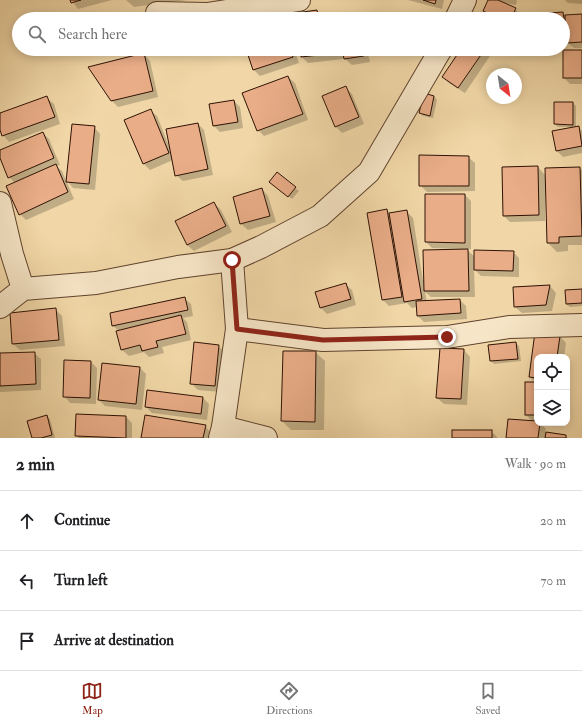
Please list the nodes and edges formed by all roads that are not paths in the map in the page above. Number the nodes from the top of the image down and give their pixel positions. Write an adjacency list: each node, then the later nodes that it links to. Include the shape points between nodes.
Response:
1 (299, 0): 3 (street)
2 (466, 0): 4 (street)
3 (220, 12)
4 (460, 12)
5 (437, 56): 7 (street, via 369,172 320,216 261,248)
6 (0, 203): 8 (street, via 12,254)
7 (232, 260): 8 (street, via 178,267 96,283); 11 (street)
8 (24, 289): 9 (street)
9 (0, 307)
10 (582, 325): 11 (street, via 509,327 447,337 323,340)
11 (237, 329): 12 (street)
12 (222, 432): 13 (street)
13 (266, 438)

